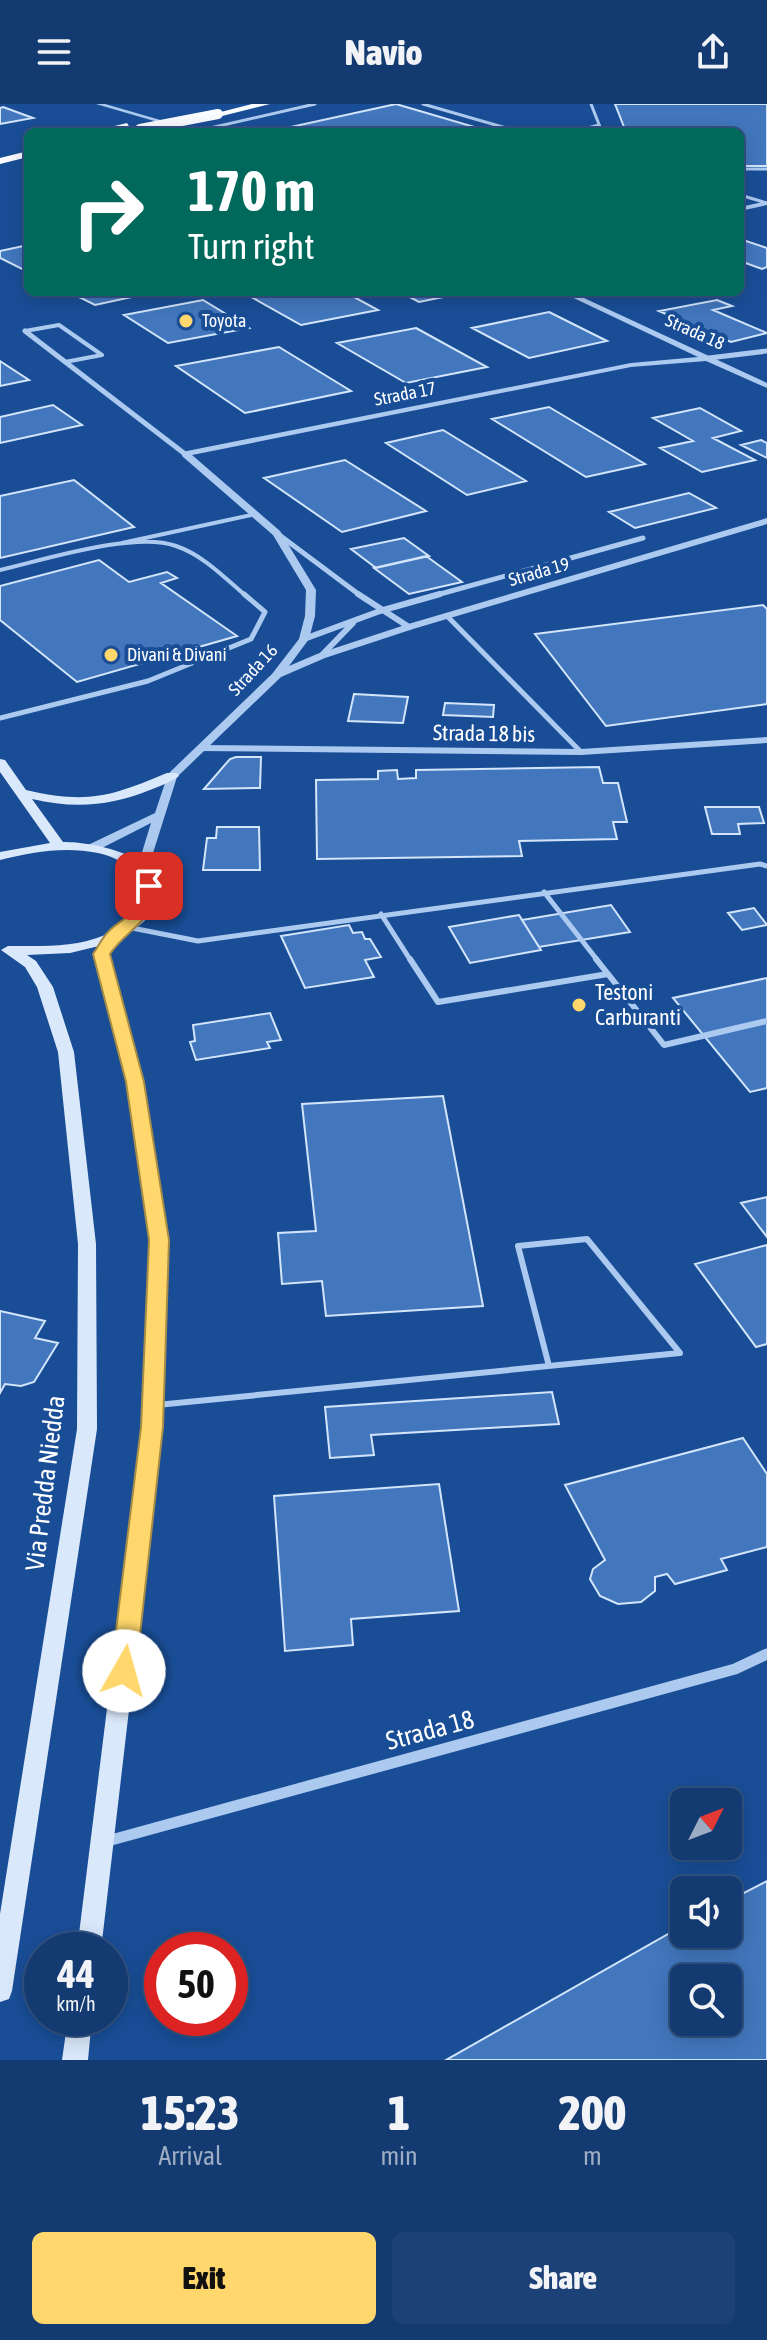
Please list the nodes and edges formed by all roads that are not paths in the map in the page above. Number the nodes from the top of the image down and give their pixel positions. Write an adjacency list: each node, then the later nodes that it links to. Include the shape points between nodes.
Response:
1 (99, 104): 10 (street)
2 (233, 104): 8 (highway, bridge)
3 (265, 104): 9 (highway, bridge)
4 (315, 104): 11 (lane)
5 (423, 104): 12 (lane)
6 (591, 104): 7 (lane)
7 (599, 125): 13 (lane); 14 (lane)
8 (131, 128)
9 (145, 128)
10 (184, 128)
11 (213, 128)
12 (506, 128)
13 (587, 128)
14 (600, 128)
15 (24, 146): 16 (highway)
16 (0, 150)
17 (24, 154): 18 (highway)
18 (0, 160)
19 (744, 169): 20 (lane)
20 (767, 169)
21 (744, 196): 22 (lane)
22 (767, 203): 23 (street)
23 (744, 208)
24 (574, 296): 26 (street, Strada 18)
25 (25, 331): 29 (street, Strada 16); 29 (lane, via 59,325 102,355)
26 (655, 334): 28 (street, Strada 18); 30 (street, via 656,351)
27 (767, 351): 28 (street)
28 (709, 358): 30 (street, Strada 17); 31 (street, Strada 18)
29 (65, 362): 32 (street, Strada 16)
30 (631, 365): 32 (street, Strada 17)
31 (767, 386)
32 (185, 454): 33 (street, Strada 16)
33 (256, 514): 35 (street, Strada 16); 37 (lane)
34 (767, 521): 40 (street, Strada 19)
35 (277, 533): 39 (street, Strada 16); 43 (street, Strada 16, via 311,590)
36 (643, 538): 39 (street)
37 (107, 546): 38 (lane); 46 (lane, via 172,544 195,556 265,612 251,639 148,681)
38 (0, 570)
39 (380, 611): 41 (street); 42 (street, Strada 16)
40 (447, 616): 42 (street, Strada 19); 49 (lane)
41 (356, 620): 43 (street); 44 (street, Strada 19)
42 (409, 627): 44 (street, Strada 19)
43 (304, 639): 45 (street, Strada 16)
44 (321, 656): 45 (street, Strada 19)
45 (276, 676): 48 (street, Strada 16)
46 (0, 718)
47 (767, 740): 49 (street, Strada 18 bis)
48 (201, 748): 49 (street, Strada 18 bis); 51 (street, Strada 16)
49 (581, 752)
50 (0, 763): 52 (main road)
51 (172, 776): 52 (main road, via 93,805); 53 (street, Strada 16)
52 (22, 793): 54 (main road)
53 (159, 815): 55 (street); 58 (street, Strada 16)
54 (58, 845): 55 (main road); 56 (main road)
55 (92, 848): 58 (main road)
56 (0, 856)
57 (767, 866): 59 (lane)
58 (142, 872): 61 (main road, via 149,900)
59 (544, 892): 60 (lane); 63 (lane)
60 (381, 914): 61 (lane, via 198,941); 63 (lane, via 438,1002)
61 (120, 932): 62 (main road, via 63,950); 66 (main road, via 101,954 135,1082 159,1240)
62 (4, 949): 70 (main road, Via Predda Niedda, via 31,964 45,987 66,1052 87,1244 87,1429)
63 (608, 974): 64 (lane, via 664,1045)
64 (767, 1021)
65 (549, 1366): 65 (lane, via 680,1353 587,1239 518,1246); 66 (lane)
66 (153, 1405): 68 (main road)
67 (767, 1654): 68 (street, Strada 18, via 735,1669)
68 (103, 1842): 69 (main road)
69 (91, 1932)
70 (0, 1991)
71 (78, 2036): 72 (main road)
72 (75, 2060)

